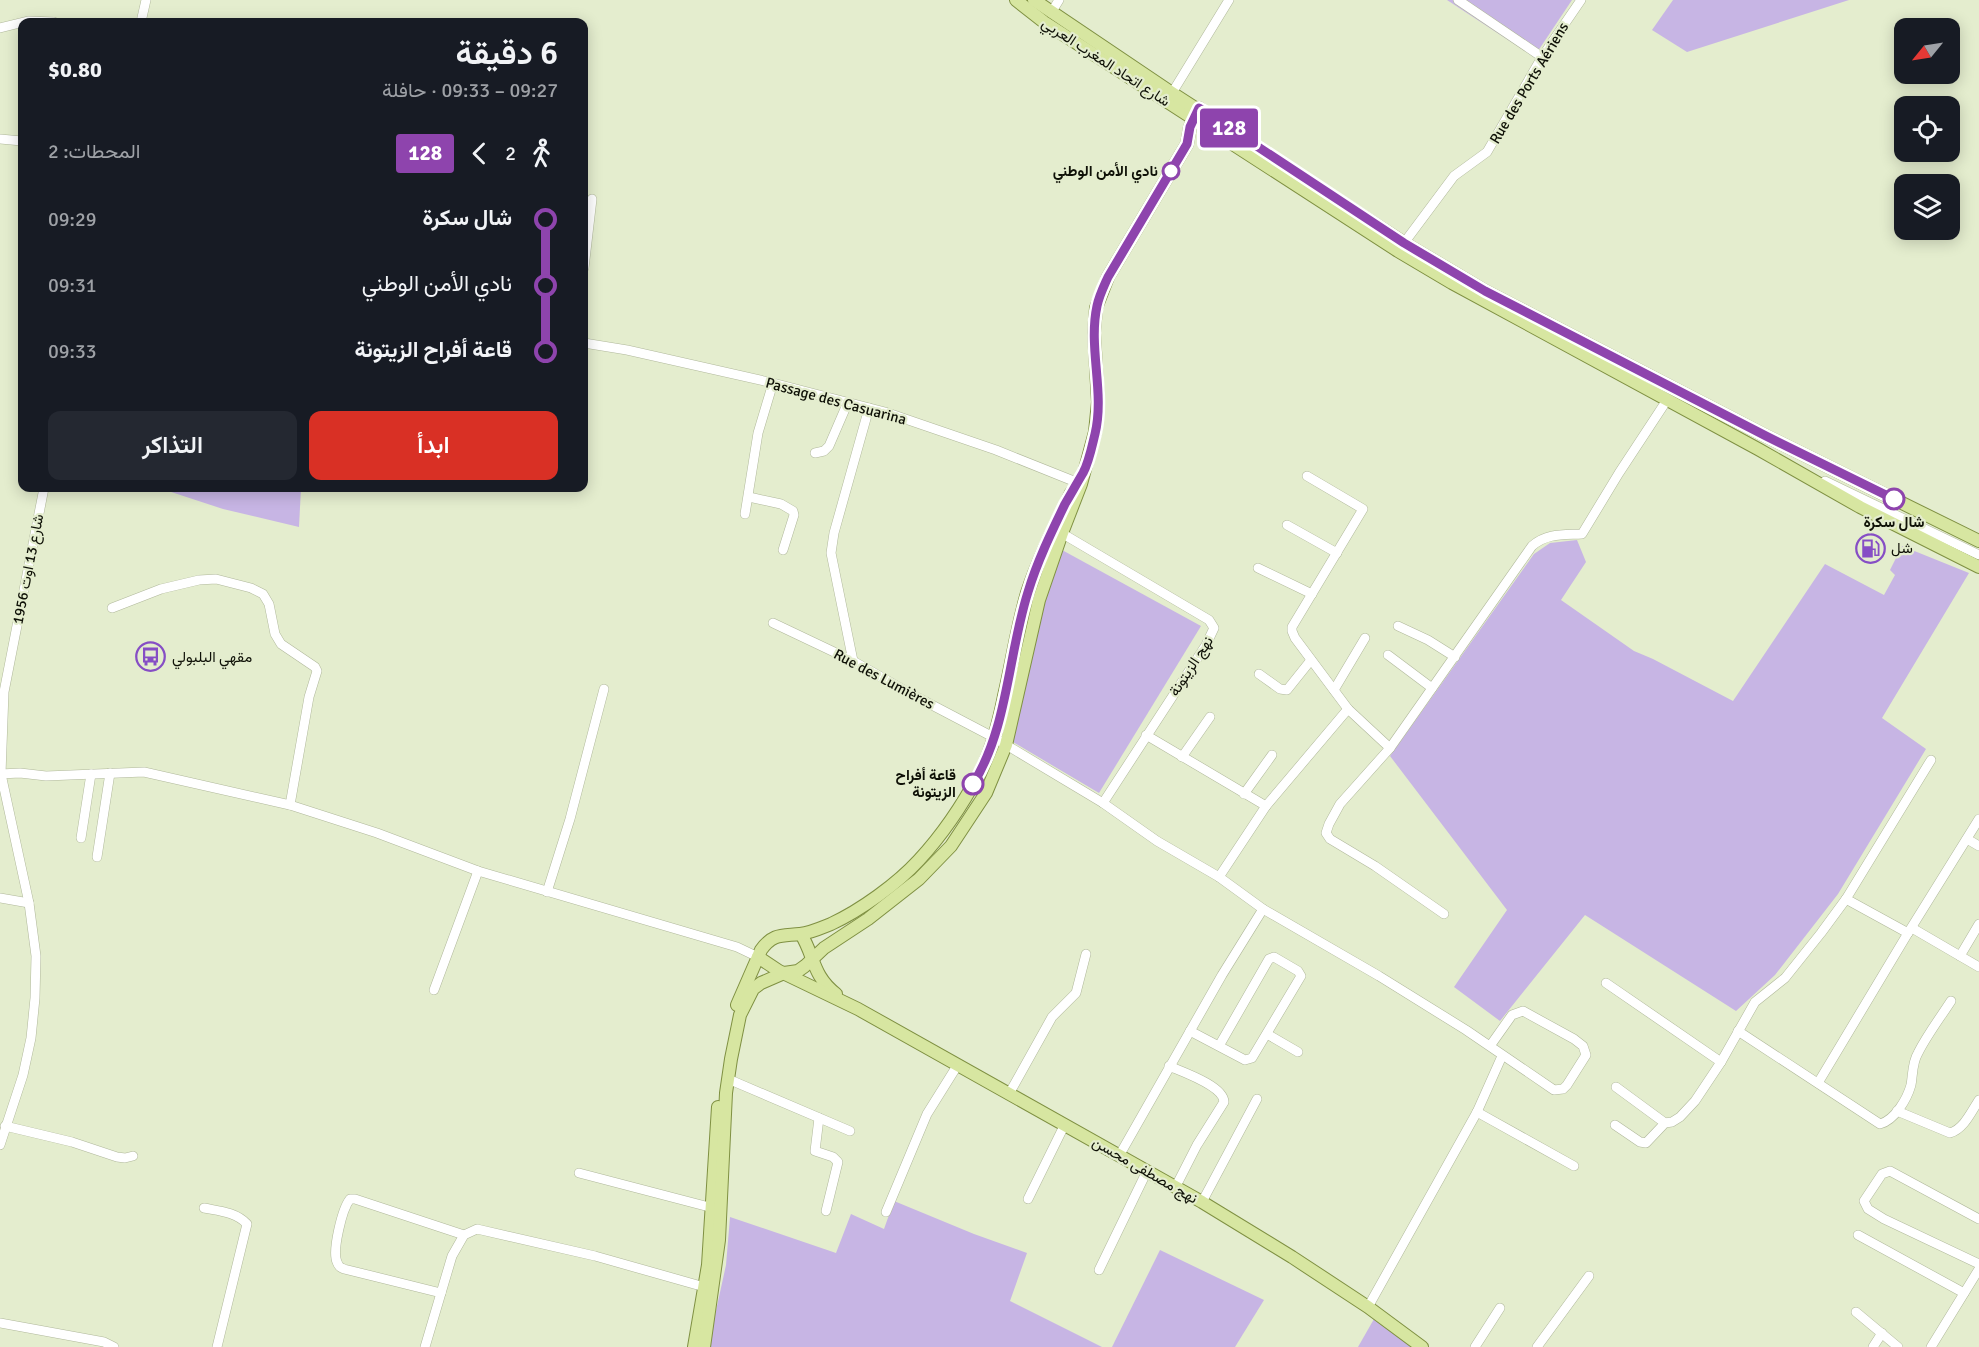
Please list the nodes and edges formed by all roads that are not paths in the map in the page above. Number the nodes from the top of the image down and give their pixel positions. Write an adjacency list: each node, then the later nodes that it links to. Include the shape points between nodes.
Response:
1 (146, 0): 9 (street)
2 (1016, 0): 14 (main road, شارع اتحاد المغرب العربي, via 1053,28)
3 (1034, 0): 8 (main road, شارع اتحاد المغرب العربي)
4 (1059, 0): 8 (street)
5 (1229, 0): 13 (street)
6 (1458, 0): 12 (street)
7 (1581, 0): 12 (street, Rue des Ports Aériens)
8 (1051, 13): 13 (main road, شارع اتحاد المغرب العربي)
9 (142, 18)
10 (18, 24): 11 (street)
11 (0, 28)
12 (1542, 57): 21 (street, Rue des Ports Aériens, via 1487,152 1454,176)
13 (1172, 93): 14 (main road, شارع اتحاد المغرب العربي)
14 (1196, 114): 15 (main road, شارع اتحاد المغرب العربي); 18 (main road)
15 (1212, 124): 18 (main road); 21 (main road, شارع اتحاد المغرب العربي); 24 (main road, شارع اتحاد المغرب العربي, via 1398,251)
16 (0, 139): 17 (street)
17 (18, 141)
18 (1187, 144): 30 (main road, via 1108,277 1096,308 1098,416)
19 (592, 199): 20 (street)
20 (588, 234)
21 (1404, 243): 36 (main road, شارع اتحاد المغرب العربي, via 1510,304)
22 (588, 344): 23 (street, Passage des Casuarina)
23 (773, 383): 25 (street, Passage des Casuarina); 32 (street, via 759,433)
24 (1667, 399): 27 (main road, شارع اتحاد المغرب العربي); 48 (street, via 1582,534 1541,538 1532,546)
25 (848, 402): 26 (street, Passage des Casuarina); 28 (street, via 829,446)
26 (869, 408): 30 (street, Passage des Casuarina); 50 (street, via 831,553)
27 (1758, 449): 39 (street); 40 (main road, شارع اتحاد المغرب العربي, via 1860,507)
28 (815, 453)
29 (1307, 476): 38 (street, via 1363,509)
30 (1081, 479): 35 (main road)
31 (43, 492): 57 (street, شارع 13 اوت 1956, via 4,692)
32 (749, 497): 33 (street); 37 (street, via 781,504 793,511)
33 (745, 514)
34 (1287, 525): 38 (street)
35 (1058, 531): 58 (street, نهج الزيتونة, via 1213,624 1214,631 1206,645); 59 (main road, via 1027,593); 60 (main road)
36 (1979, 541)
37 (783, 550)
38 (1336, 554): 42 (street)
39 (1979, 555)
40 (1979, 567)
41 (1258, 568): 42 (street)
42 (1312, 594): 49 (street, via 1292,627 1293,636)
43 (112, 608): 70 (street, via 161,589 216,579 263,594 281,644 317,671)
44 (773, 623): 50 (street, Rue des Lumières)
45 (1398, 626): 48 (street)
46 (1365, 638): 54 (street)
47 (1388, 655): 52 (street)
48 (1455, 657): 52 (street)
49 (1311, 660): 51 (street, via 1287,690); 54 (street)
50 (853, 662): 59 (street, Rue des Lumières)
51 (1259, 674)
52 (1432, 688): 61 (street)
53 (603, 689): 79 (street)
54 (1334, 690): 55 (street)
55 (1348, 709): 61 (street); 71 (street)
56 (1210, 717): 63 (street)
57 (1, 727): 66 (street, شارع 13 اوت 1956)
58 (1146, 735): 63 (street); 69 (street, نهج الزيتونة)
59 (993, 737): 60 (street, Rue des Lumières); 87 (main road, via 980,773 919,860 862,906)
60 (1006, 745): 69 (street, Rue des Lumières); 91 (main road, via 986,793 951,846 897,898)
61 (1390, 747): 84 (street, via 1340,804 1326,834)
62 (1272, 755): 68 (street)
63 (1182, 757): 68 (street)
64 (1931, 760): 81 (street)
65 (110, 773): 67 (street); 70 (street, via 144,772); 76 (street)
66 (0, 774): 67 (street); 82 (street, شارع 13 اوت 1956)
67 (91, 774): 73 (street)
68 (1244, 794): 71 (street)
69 (1102, 803): 78 (street, Rue des Lumières)
70 (290, 805): 77 (street)
71 (1266, 806): 78 (street)
72 (1979, 819): 74 (street)
73 (81, 838)
74 (1967, 839): 75 (street); 86 (street)
75 (1979, 846)
76 (98, 857)
77 (478, 871): 79 (street); 95 (street)
78 (1219, 877): 83 (street, Rue des Lumières)
79 (547, 892): 90 (street, via 737,947)
80 (0, 898): 82 (street)
81 (1846, 899): 86 (street); 99 (street, via 1785,978 1755,1002)
82 (29, 903): 120 (street, شارع 13 اوت 1956, via 36,956 31,1038)
83 (1263, 909): 98 (street); 102 (street, Rue des Lumières)
84 (1444, 914)
85 (1979, 924): 89 (street)
86 (1910, 930): 89 (street); 109 (street)
87 (801, 934): 90 (main road, via 772,939); 91 (main road)
88 (1086, 954): 111 (street, via 1076,993 1052,1017)
89 (1960, 956): 92 (street)
90 (758, 957): 93 (main road, نهج مصطفى محسن); 132 (main road, via 734,1012 724,1058)
91 (812, 960): 93 (main road, via 798,971); 97 (main road, نهج مصطفى محسن, via 826,985)
92 (1979, 967)
93 (784, 973): 97 (main road, نهج مصطفى محسن); 108 (main road, via 761,982 749,997 740,1015)
94 (1606, 982): 105 (street)
95 (434, 990)
96 (1951, 1001): 114 (street, via 1915,1058 1910,1086)
97 (858, 1009): 106 (main road, نهج مصطفى محسن)
98 (1190, 1031): 101 (street); 107 (street)
99 (1738, 1031): 105 (street); 109 (street)
100 (1267, 1034): 101 (street, via 1249,1060); 101 (street, via 1301,976 1274,957 1269,959); 103 (street)
101 (1219, 1046)
102 (1490, 1046): 104 (street, Rue des Lumières); 104 (street, Rue des Lumières, via 1512,1015 1523,1011 1574,1039 1586,1055 1567,1085 1559,1090)
103 (1298, 1052)
104 (1502, 1056): 115 (street)
105 (1721, 1062): 117 (street, via 1687,1112)
106 (957, 1065): 111 (main road, نهج مصطفى محسن); 134 (street, via 927,1114)
107 (1169, 1066): 124 (street); 128 (street, via 1213,1087 1224,1097)
108 (728, 1079): 116 (street); 142 (main road, via 721,1222)
109 (1818, 1083): 114 (street, via 1880,1124)
110 (1616, 1087): 117 (street)
111 (1009, 1094): 118 (main road, نهج مصطفى محسن)
112 (1257, 1100): 130 (street)
113 (1979, 1100): 114 (street, via 1962,1126 1950,1133)
114 (1897, 1111)
115 (1477, 1112): 125 (street); 145 (street)
116 (819, 1118): 121 (street); 133 (street, via 815,1151 838,1162)
117 (1665, 1123): 119 (street, via 1646,1143)
118 (1065, 1124): 124 (main road, نهج مصطفى محسن); 129 (street)
119 (1615, 1125)
120 (5, 1126): 122 (street, شارع 13 اوت 1956); 123 (street, via 117,1157)
121 (850, 1131)
122 (0, 1144)
123 (133, 1156)
124 (1119, 1156): 126 (main road, نهج مصطفى محسن)
125 (1574, 1166)
126 (1147, 1171): 128 (main road, نهج مصطفى محسن); 140 (street)
127 (579, 1173): 132 (street)
128 (1175, 1188): 130 (main road, نهج مصطفى محسن)
129 (1028, 1198)
130 (1202, 1202): 145 (main road, نهج مصطفى محسن)
131 (204, 1208): 151 (street, via 242,1217 248,1224)
132 (712, 1208): 142 (main road)
133 (826, 1211)
134 (886, 1212)
135 (1979, 1219): 138 (street, via 1890,1171 1882,1174 1864,1201 1868,1209 1884,1219)
136 (465, 1235): 142 (street, via 477,1229); 143 (street, via 452,1256); 143 (street, via 355,1198 344,1206 335,1255 339,1266)
137 (1858, 1235): 144 (street)
138 (1979, 1264)
139 (1979, 1269): 144 (street)
140 (1099, 1270)
141 (1589, 1276): 157 (street)
142 (709, 1288): 153 (main road); 154 (main road)
143 (441, 1293): 152 (street)
144 (1964, 1293): 160 (street)
145 (1368, 1307): 155 (main road, نهج مصطفى محسن)
146 (1500, 1308): 156 (street)
147 (1856, 1312): 149 (street)
148 (0, 1323): 150 (street)
149 (1882, 1333): 158 (street); 159 (street)
150 (114, 1347)
151 (217, 1347)
152 (425, 1347)
153 (694, 1347)
154 (704, 1347)
155 (1420, 1347)
156 (1475, 1347)
157 (1537, 1347)
158 (1873, 1347)
159 (1898, 1347)
160 (1931, 1347)

